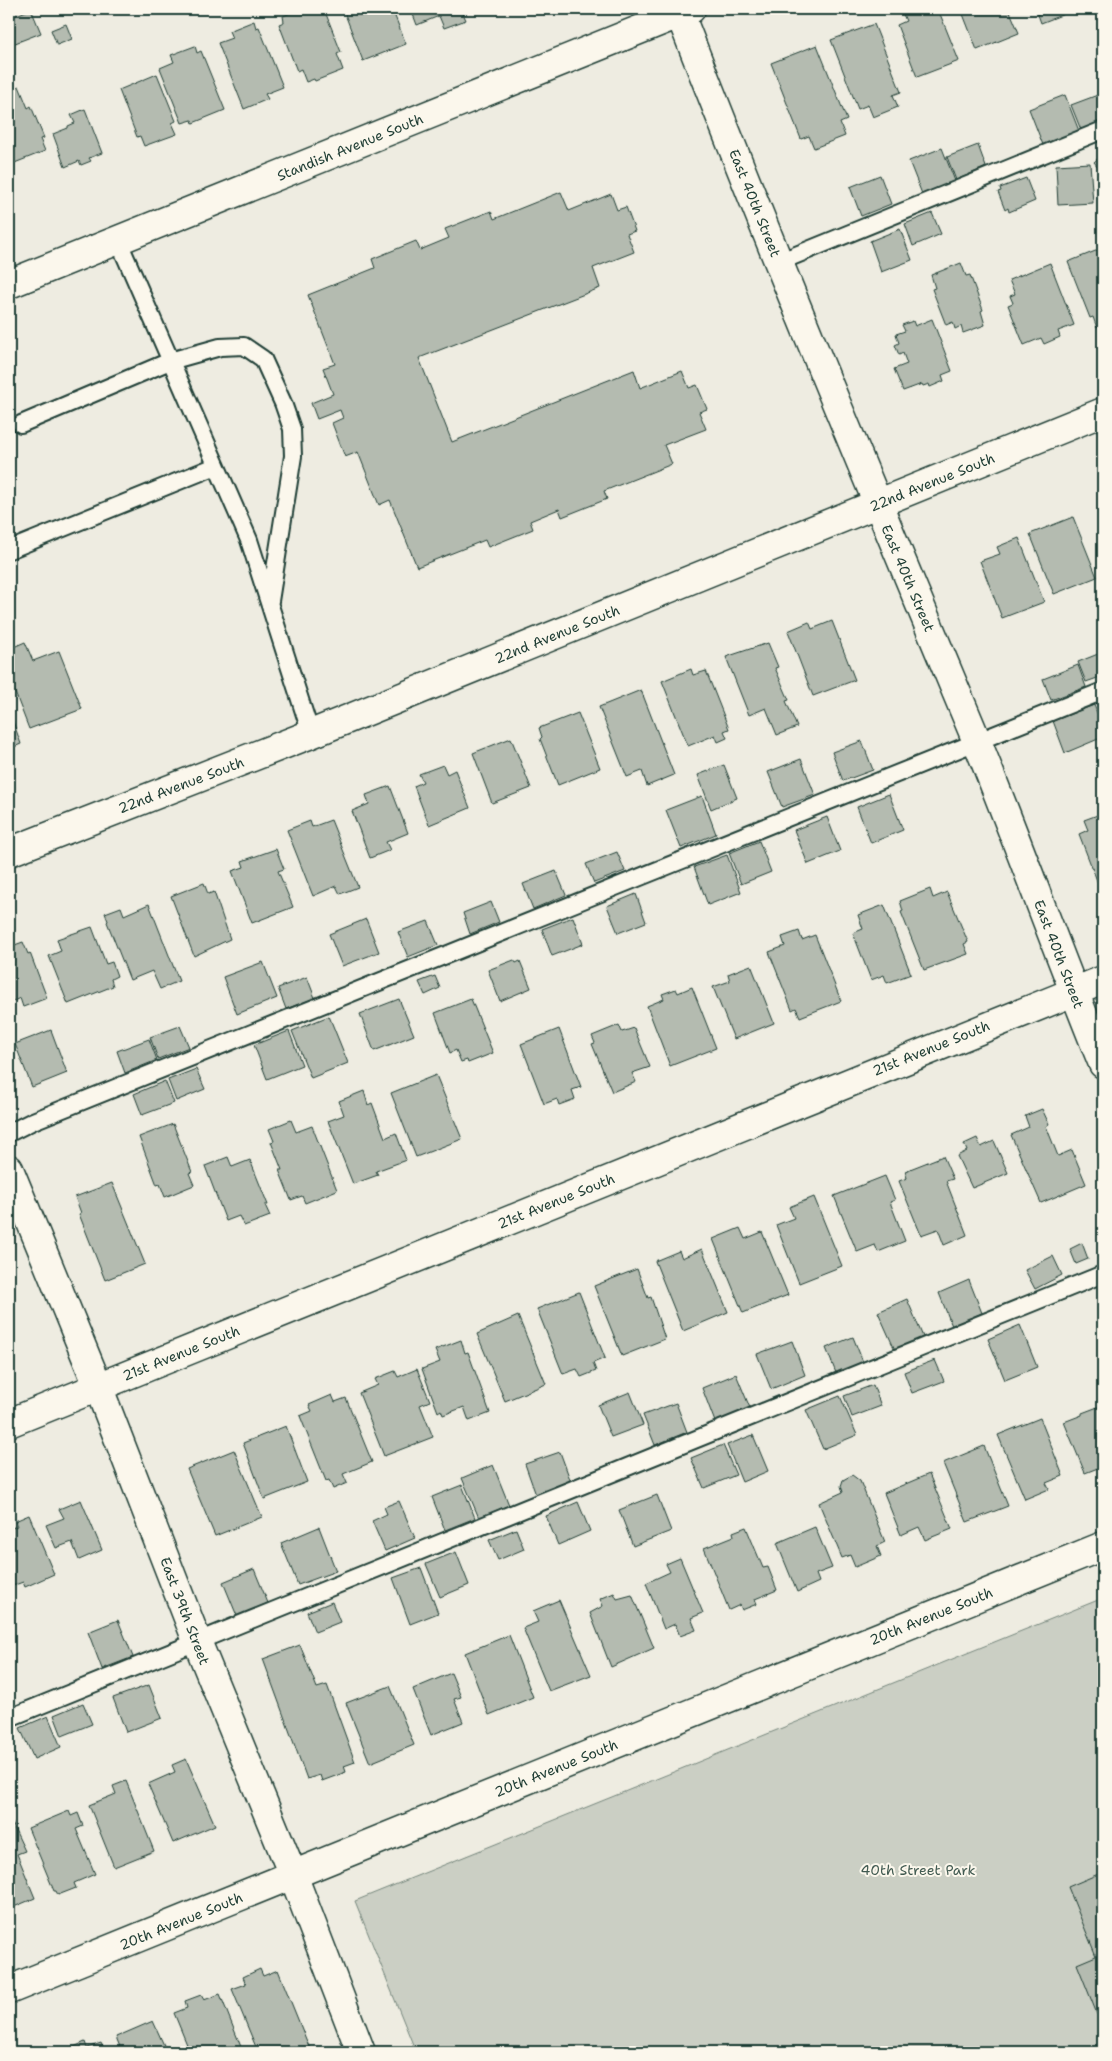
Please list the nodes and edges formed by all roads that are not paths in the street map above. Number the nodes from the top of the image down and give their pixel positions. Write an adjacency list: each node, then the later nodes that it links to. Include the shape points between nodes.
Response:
1 (683, 10): 3 (street, Standish Avenue South); 4 (street, East 40th Street)
2 (1103, 130): 4 (lane)
3 (118, 240): 5 (street, Standish Avenue South); 6 (lane)
4 (779, 262): 10 (street, East 40th Street)
5 (9, 284)
6 (170, 361): 8 (lane); 9 (lane); 12 (lane, via 220,347 244,346 263,359 284,403 292,429 292,456)
7 (1103, 412): 10 (street, 22nd Avenue South)
8 (21, 424)
9 (216, 466): 11 (lane); 12 (lane, via 249,540)
10 (877, 504): 14 (street, 22nd Avenue South); 15 (street, East 40th Street)
11 (9, 550)
12 (269, 604): 14 (lane)
13 (1103, 691): 15 (lane)
14 (311, 734): 16 (street, 22nd Avenue South)
15 (977, 743): 18 (street, East 40th Street); 20 (lane)
16 (9, 852)
17 (1103, 980): 18 (street, 21st Avenue South)
18 (1073, 991): 19 (street, East 40th Street); 23 (street, 21st Avenue South)
19 (1103, 1064)
20 (9, 1133)
21 (9, 1169): 23 (street, East 39th Street)
22 (1103, 1274): 26 (lane)
23 (98, 1386): 24 (street, 21st Avenue South); 26 (street, East 39th Street)
24 (9, 1423)
25 (1103, 1546): 28 (street, 20th Avenue South)
26 (197, 1641): 27 (lane); 28 (street, East 39th Street)
27 (9, 1718)
28 (293, 1875): 29 (street, 20th Avenue South); 30 (street, East 39th Street)
29 (9, 1990)
30 (361, 2052)

